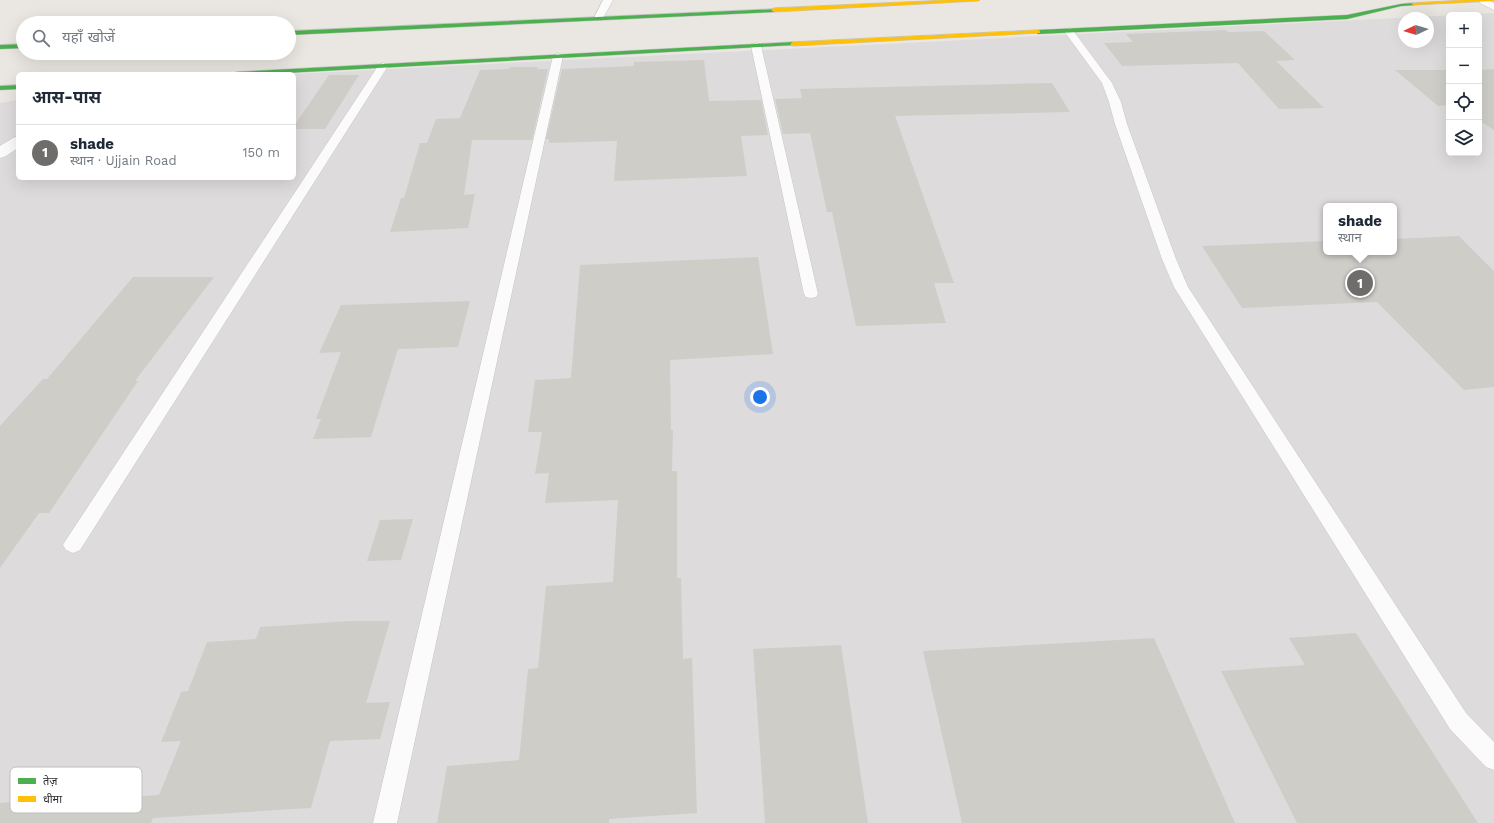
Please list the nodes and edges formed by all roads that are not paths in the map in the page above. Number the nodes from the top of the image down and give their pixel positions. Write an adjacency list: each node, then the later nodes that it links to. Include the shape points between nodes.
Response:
1 (608, 0): 6 (lane)
2 (978, 0): 6 (main road)
3 (1494, 0): 4 (main road)
4 (1483, 1): 5 (lane); 7 (main road, via 1401,5 1347,17)
5 (1494, 7)
6 (599, 18): 8 (main road)
7 (1069, 31): 9 (main road); 21 (lane, via 1107,83 1180,287 1458,721)
8 (296, 33)
9 (756, 46): 12 (main road); 19 (lane)
10 (16, 47): 11 (main road)
11 (0, 48)
12 (558, 56): 13 (main road); 22 (lane)
13 (383, 66): 14 (main road); 20 (lane)
14 (273, 72)
15 (16, 87): 16 (main road)
16 (0, 88)
17 (16, 142): 18 (street)
18 (0, 153)
19 (811, 294)
20 (72, 545)
21 (1494, 759)
22 (385, 823)

